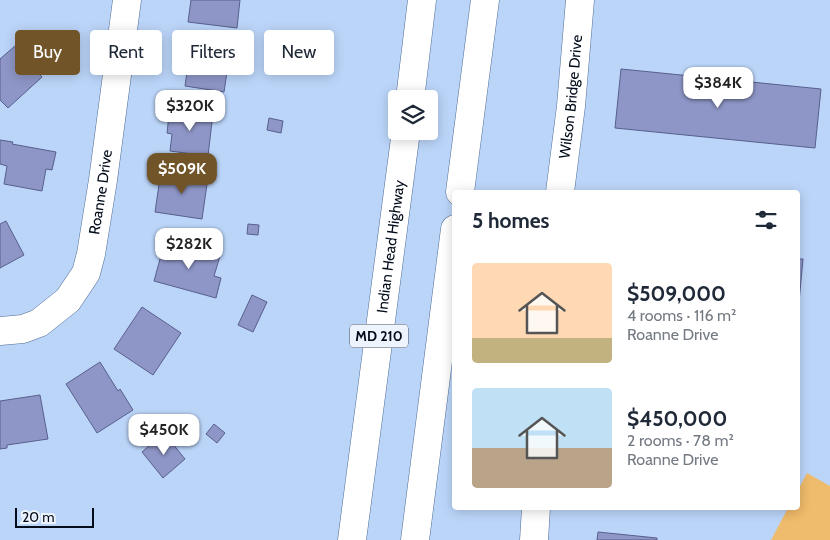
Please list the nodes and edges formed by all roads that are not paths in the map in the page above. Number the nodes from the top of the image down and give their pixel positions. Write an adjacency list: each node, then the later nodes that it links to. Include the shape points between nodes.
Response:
1 (127, 0): 10 (main road, Roanne Drive, via 103,180 86,273 68,300 39,323)
2 (422, 0): 5 (main road)
3 (485, 0): 7 (main road)
4 (580, 0): 8 (main road, Wilson Bridge Drive)
5 (411, 90)
6 (405, 140): 12 (main road, Indian Head Highway / MD 210)
7 (460, 190)
8 (560, 190)
9 (452, 252): 13 (main road)
10 (0, 331)
11 (536, 510): 14 (main road)
12 (352, 540)
13 (415, 540)
14 (534, 540)

